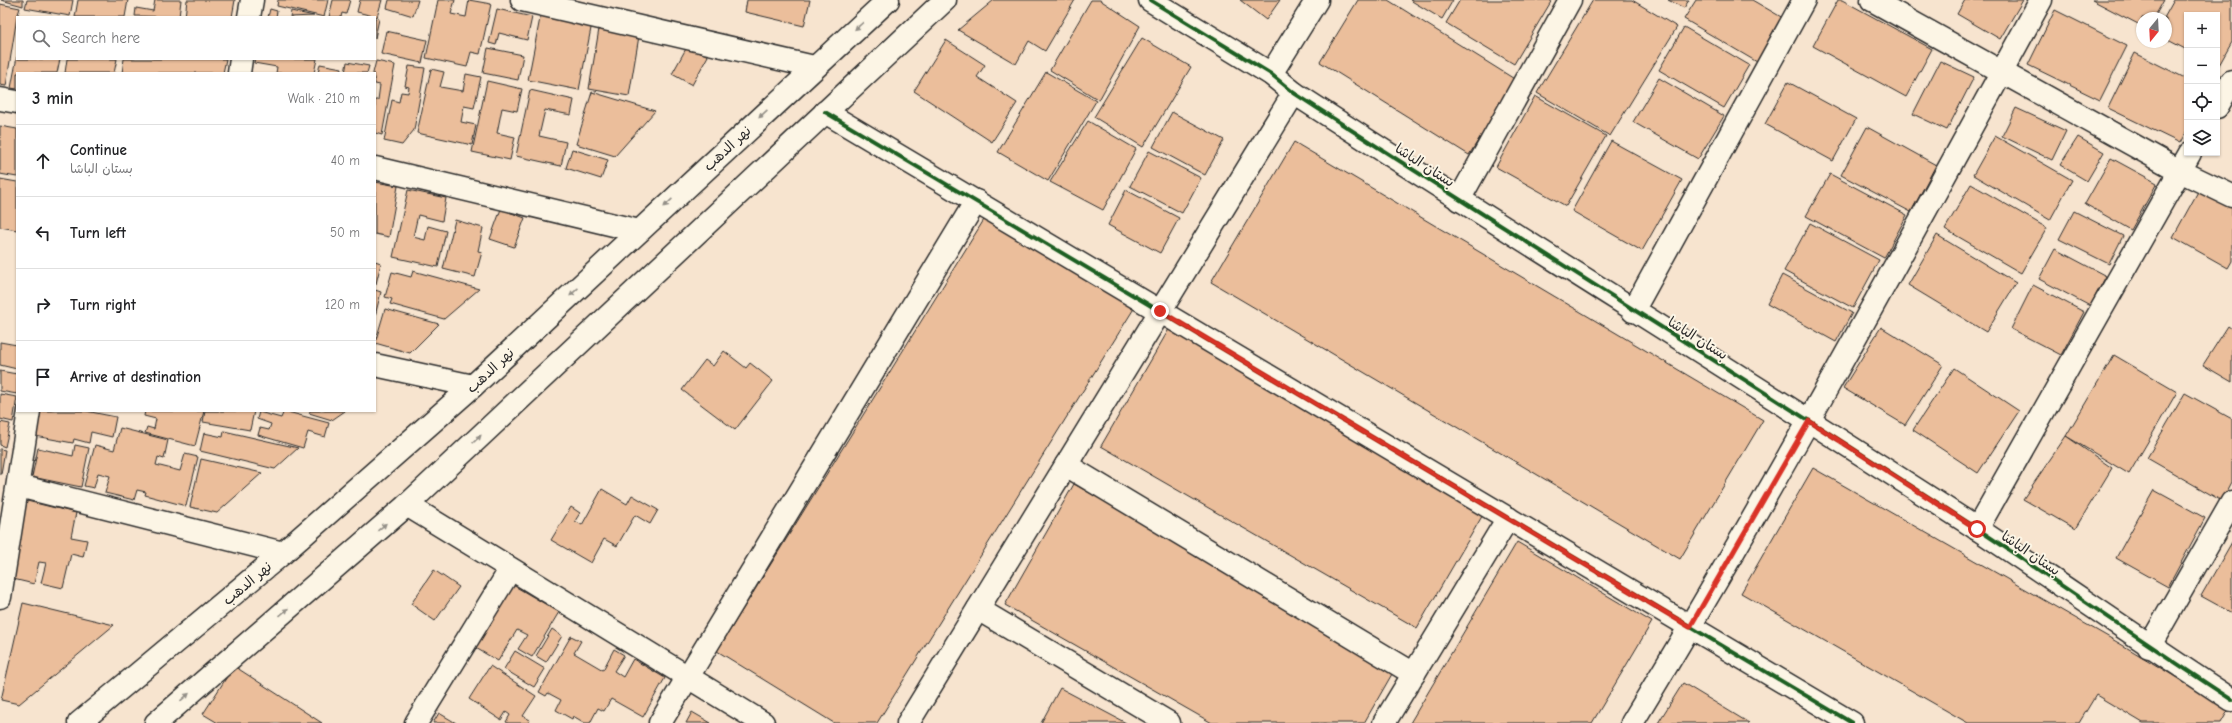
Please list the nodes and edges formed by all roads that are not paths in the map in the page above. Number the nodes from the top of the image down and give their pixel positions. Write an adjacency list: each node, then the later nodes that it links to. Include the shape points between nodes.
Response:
1 (252, 0): 11 (street)
2 (522, 0): 13 (street)
3 (888, 0): 13 (street, نهر الدهب, one-way to 13)
4 (945, 0): 22 (street)
5 (1150, 0): 16 (street, بستان الباشا)
6 (1317, 0): 16 (street)
7 (1570, 0): 26 (street)
8 (1804, 0): 29 (street)
9 (1872, 0): 15 (street)
10 (2041, 0): 15 (street)
11 (249, 16)
12 (241, 60): 14 (street)
13 (814, 67): 28 (street, نهر الدهب, one-way to 28)
14 (239, 72)
15 (2002, 72): 23 (street); 34 (street)
16 (1271, 74): 18 (street, بستان الباشا)
17 (2232, 81): 21 (street)
18 (1294, 93): 26 (street, بستان الباشا); 30 (street)
19 (0, 99): 20 (street)
20 (16, 102)
21 (2220, 102)
22 (825, 112): 27 (street); 38 (street, one-way to 22)
23 (2185, 162): 25 (street); 40 (street)
24 (376, 168): 28 (street)
25 (2232, 196)
26 (1458, 200): 29 (street, بستان الباشا)
27 (976, 201): 30 (street); 48 (street)
28 (639, 231): 32 (street, نهر الدهب, one-way to 32)
29 (1633, 310): 34 (street, بستان الباشا)
30 (1160, 311): 35 (street); 39 (street)
31 (376, 365): 32 (street)
32 (473, 386): 41 (street, نهر الدهب)
33 (29, 412): 36 (street)
34 (1809, 421): 40 (street, بستان الباشا); 45 (street)
35 (1066, 465): 44 (street); 47 (street)
36 (19, 486): 41 (street); 43 (street)
37 (2232, 502): 46 (street)
38 (407, 505): 42 (street); 51 (street, one-way to 38)
39 (1508, 518): 45 (street); 47 (street)
40 (1977, 529): 46 (street, بستان الباشا)
41 (283, 553): 50 (street, نهر الدهب)
42 (510, 570): 48 (street); 52 (street)
43 (0, 596)
44 (978, 608): 55 (street); 56 (street)
45 (1690, 627): 58 (street); 59 (street)
46 (2149, 647): 49 (street, بستان الباشا)
47 (1414, 674): 57 (street)
48 (688, 677): 53 (street); 54 (street)
49 (2232, 700)
50 (78, 723)
51 (156, 723)
52 (416, 723)
53 (660, 723)
54 (763, 723)
55 (908, 723)
56 (1169, 723)
57 (1384, 723)
58 (1632, 723)
59 (1852, 723)

